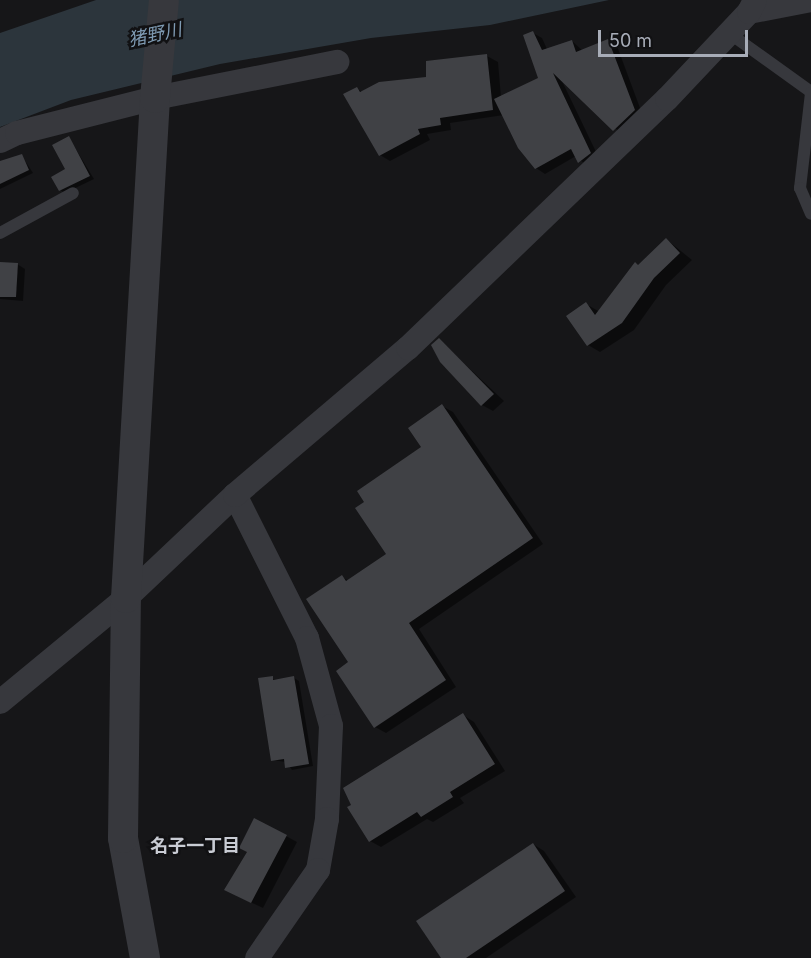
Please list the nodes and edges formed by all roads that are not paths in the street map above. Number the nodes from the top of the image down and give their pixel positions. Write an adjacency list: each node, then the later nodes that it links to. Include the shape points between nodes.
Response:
1 (164, 0): 7 (street)
2 (811, 0): 3 (street)
3 (752, 6): 4 (street)
4 (729, 33): 6 (lane); 12 (street, via 667,99 408,348)
5 (337, 62): 7 (street)
6 (811, 92): 10 (lane, via 800,188)
7 (154, 108): 8 (street, via 17,133); 13 (street)
8 (0, 141)
9 (73, 193): 11 (lane)
10 (811, 214)
11 (0, 233)
12 (235, 495): 13 (street); 16 (street, via 307,638 332,726 327,819 318,870)
13 (126, 598): 14 (street); 15 (street, via 123,838)
14 (0, 702)
15 (145, 958)
16 (257, 958)

